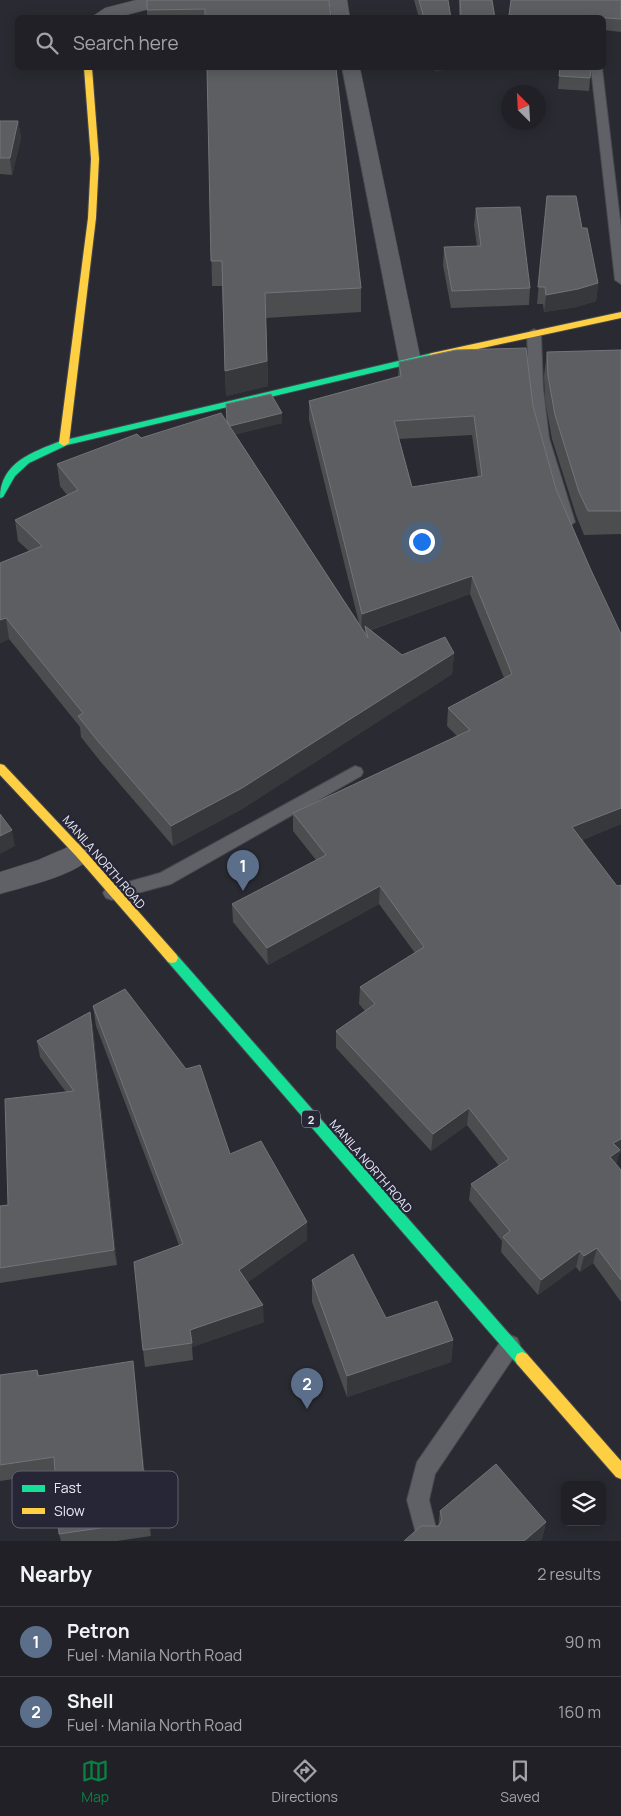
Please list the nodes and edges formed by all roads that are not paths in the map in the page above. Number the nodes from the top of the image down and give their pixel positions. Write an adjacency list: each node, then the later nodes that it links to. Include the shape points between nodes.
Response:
1 (210, 0): 3 (street, via 135,4)
2 (338, 0): 4 (street)
3 (104, 15)
4 (340, 15)
5 (88, 70): 12 (main road, via 95,160 92,218)
6 (351, 70): 11 (street)
7 (596, 70): 8 (lane)
8 (621, 280)
9 (621, 315): 10 (main road)
10 (534, 333): 11 (main road); 14 (lane, via 542,438)
11 (410, 361): 12 (main road, via 206,412)
12 (64, 442): 13 (main road, via 30,457 8,476)
13 (0, 495)
14 (574, 536)
15 (0, 768): 17 (main road, MANILA NORTH ROAD / 2)
16 (356, 772): 19 (lane, via 165,879)
17 (80, 854): 18 (street); 19 (main road, MANILA NORTH ROAD / 2)
18 (0, 883)
19 (112, 893): 20 (main road, MANILA NORTH ROAD / 2)
20 (510, 1345): 21 (main road, MANILA NORTH ROAD / 2); 22 (lane, via 425,1470 418,1500)
21 (621, 1472)
22 (427, 1536)

